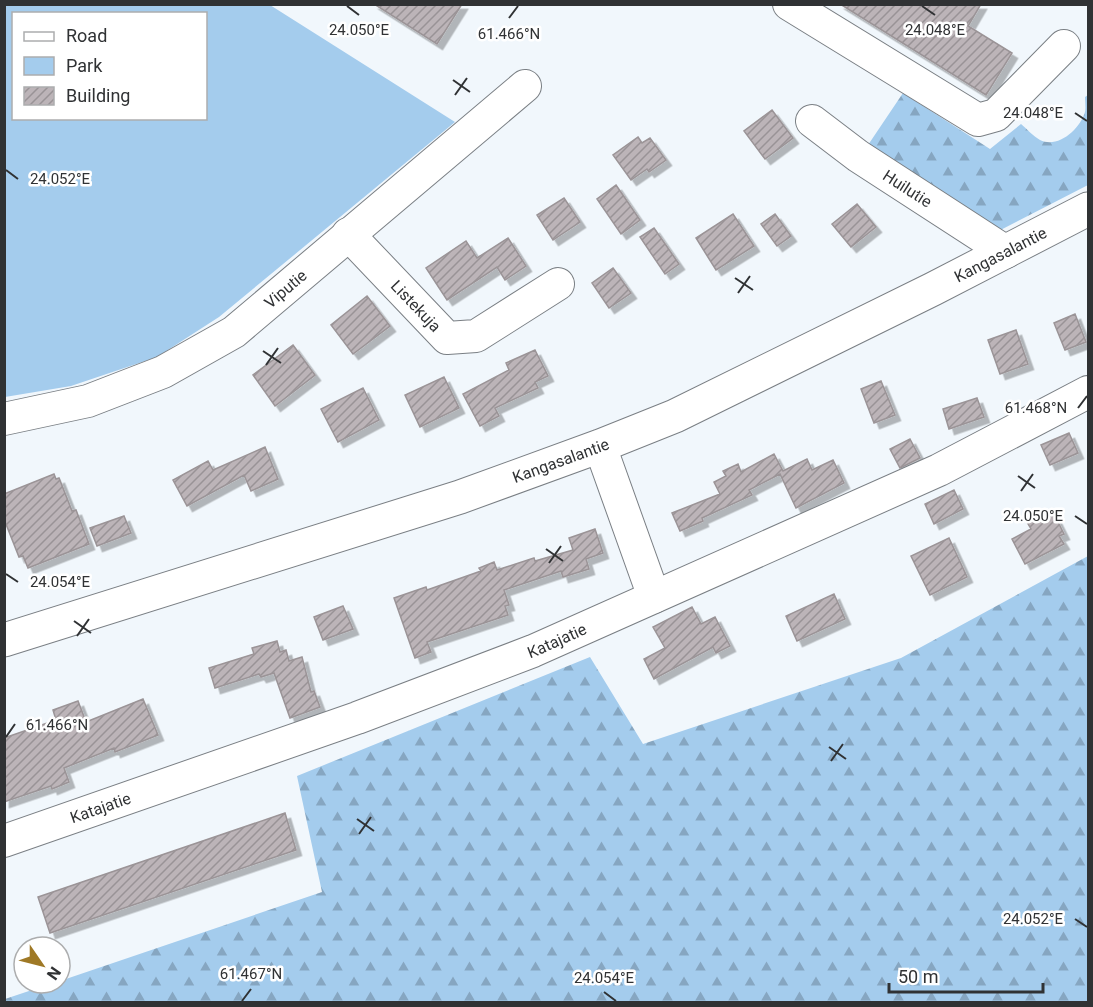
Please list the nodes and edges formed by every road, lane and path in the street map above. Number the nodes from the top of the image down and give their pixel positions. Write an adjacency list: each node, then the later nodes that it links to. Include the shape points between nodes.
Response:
1 (789, 4): 2 (street, via 978,120 996,115)
2 (1064, 46)
3 (525, 86): 6 (street, Viputie)
4 (812, 122): 7 (street, Huilutie)
5 (1089, 210): 7 (main road, Kangasalantie)
6 (348, 234): 8 (street, Listekuja, via 447,338 476,336); 10 (street, Viputie, via 234,332 163,372 88,401)
7 (1005, 252): 11 (main road, Kangasalantie, via 675,416)
8 (558, 284)
9 (1089, 392): 12 (street, Katajatie, via 939,470)
10 (4, 419)
11 (600, 446): 12 (street); 13 (main road, Kangasalantie, via 460,497)
12 (654, 597): 14 (street, Katajatie, via 533,651 357,718)
13 (4, 640)
14 (4, 841)

